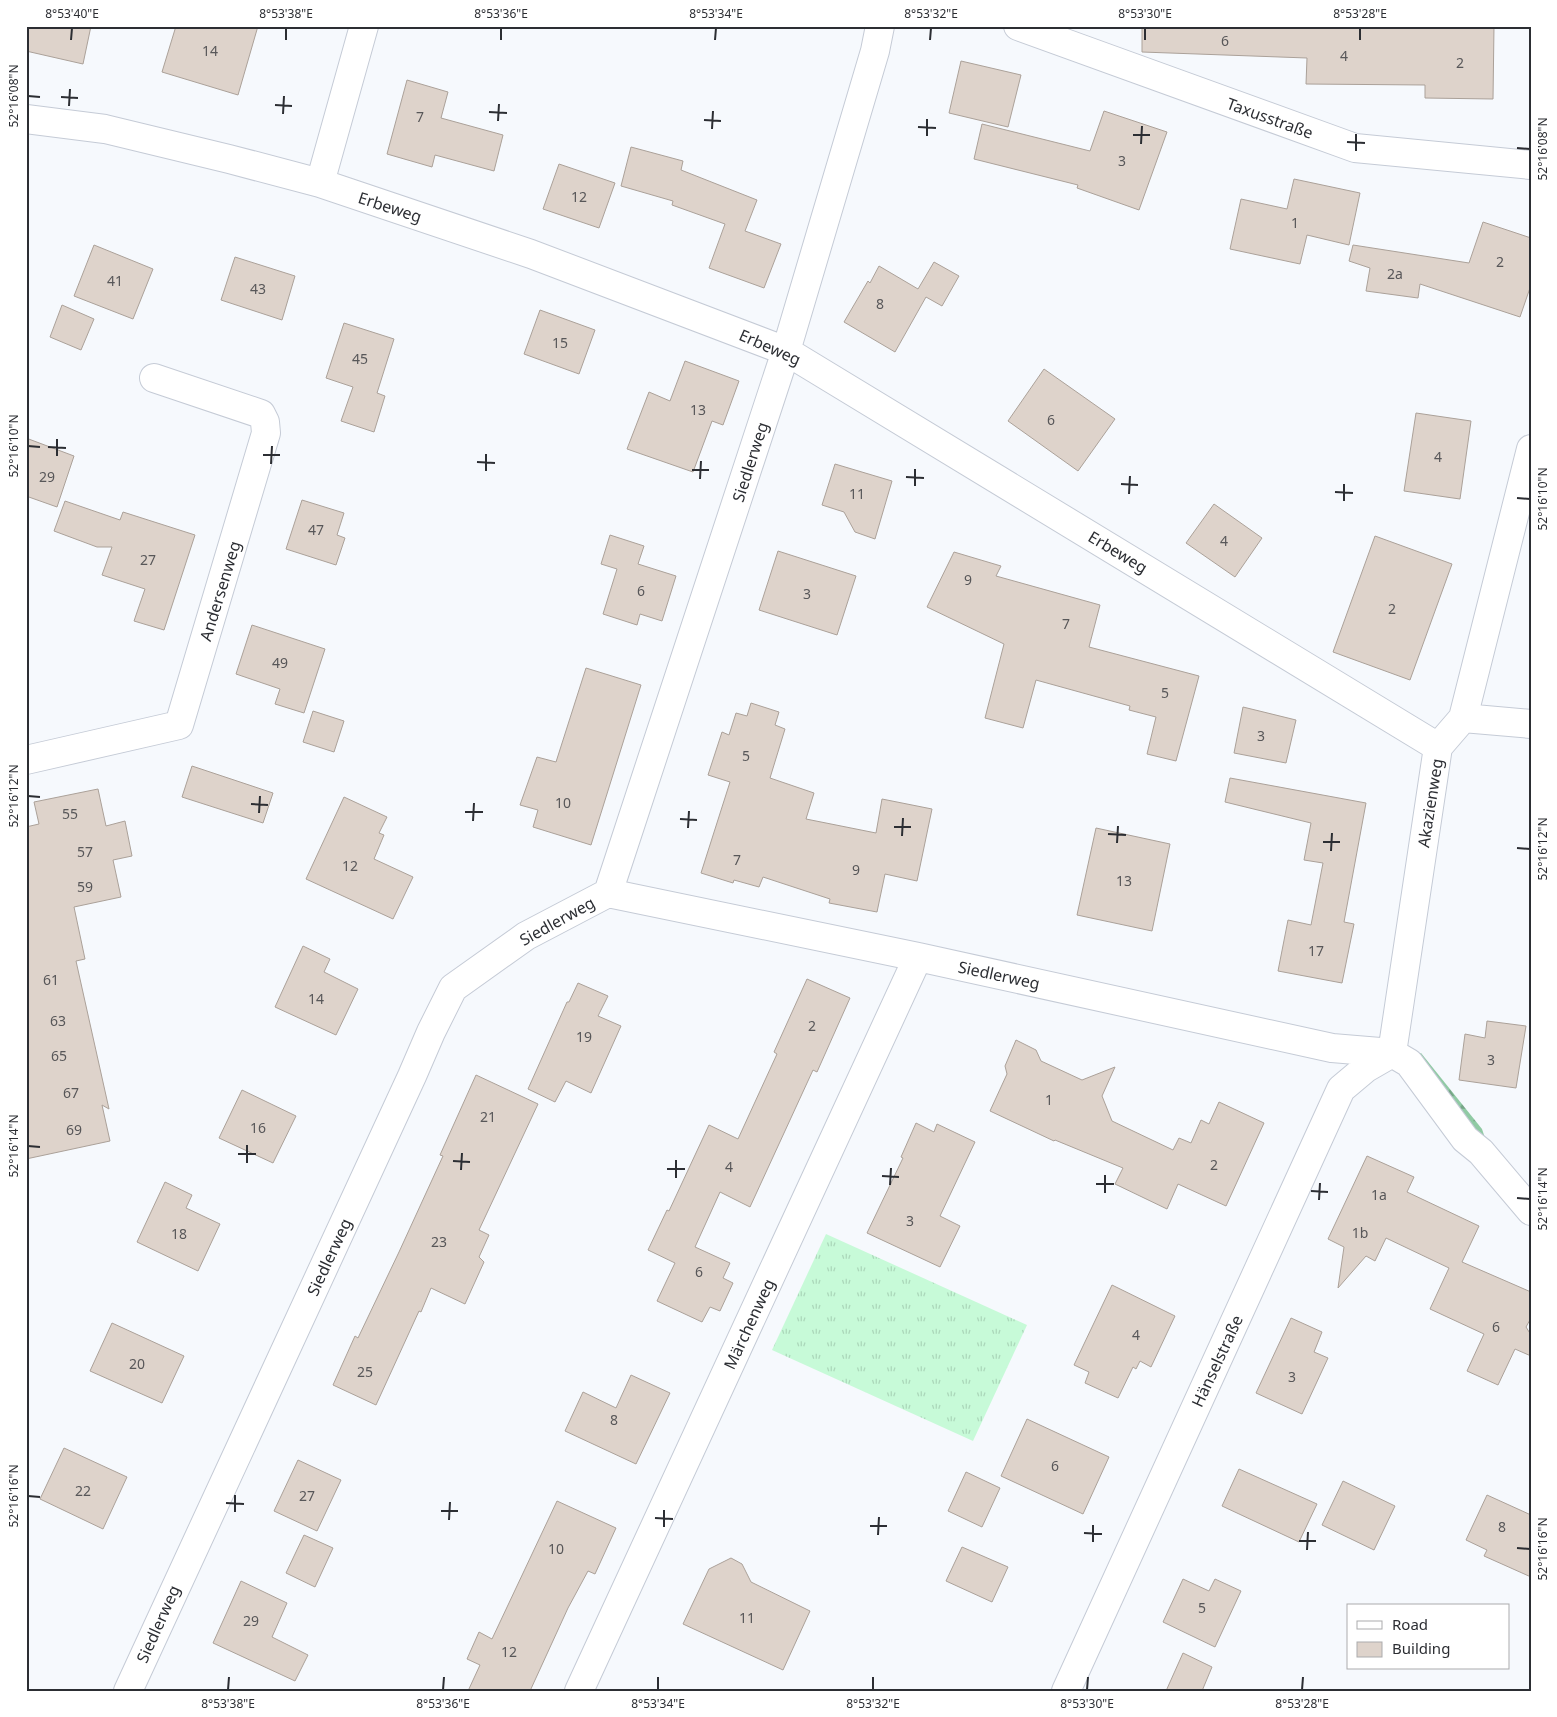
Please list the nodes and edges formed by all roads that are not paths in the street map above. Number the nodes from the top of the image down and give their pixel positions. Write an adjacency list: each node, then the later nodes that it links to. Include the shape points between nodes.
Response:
1 (364, 26): 6 (street)
2 (880, 26): 7 (street, Siedlerweg)
3 (1018, 26): 5 (street, Taxusstraße, via 1355,148)
4 (26, 119): 6 (street, Erbeweg, via 105,129)
5 (1531, 165)
6 (320, 183): 7 (street, Erbeweg, via 531,254)
7 (786, 351): 12 (street, Erbeweg); 14 (street, Siedlerweg)
8 (154, 378): 13 (street, Andersenweg, via 260,414 266,433 179,725)
9 (1531, 449): 10 (street, Akazienweg)
10 (1463, 718): 11 (street); 12 (street, Akazienweg)
11 (1531, 724)
12 (1438, 747): 16 (street, Akazienweg)
13 (26, 760)
14 (608, 894): 15 (street, Siedlerweg); 18 (street, Siedlerweg, via 526,936 453,988)
15 (918, 957): 16 (street, Siedlerweg, via 1332,1048); 19 (street, Märchenweg)
16 (1392, 1052): 17 (street, via 1409,1063 1465,1139 1481,1152); 20 (street, Hänselstraße, via 1341,1089)
17 (1531, 1211)
18 (128, 1691)
19 (579, 1691)
20 (1066, 1691)

